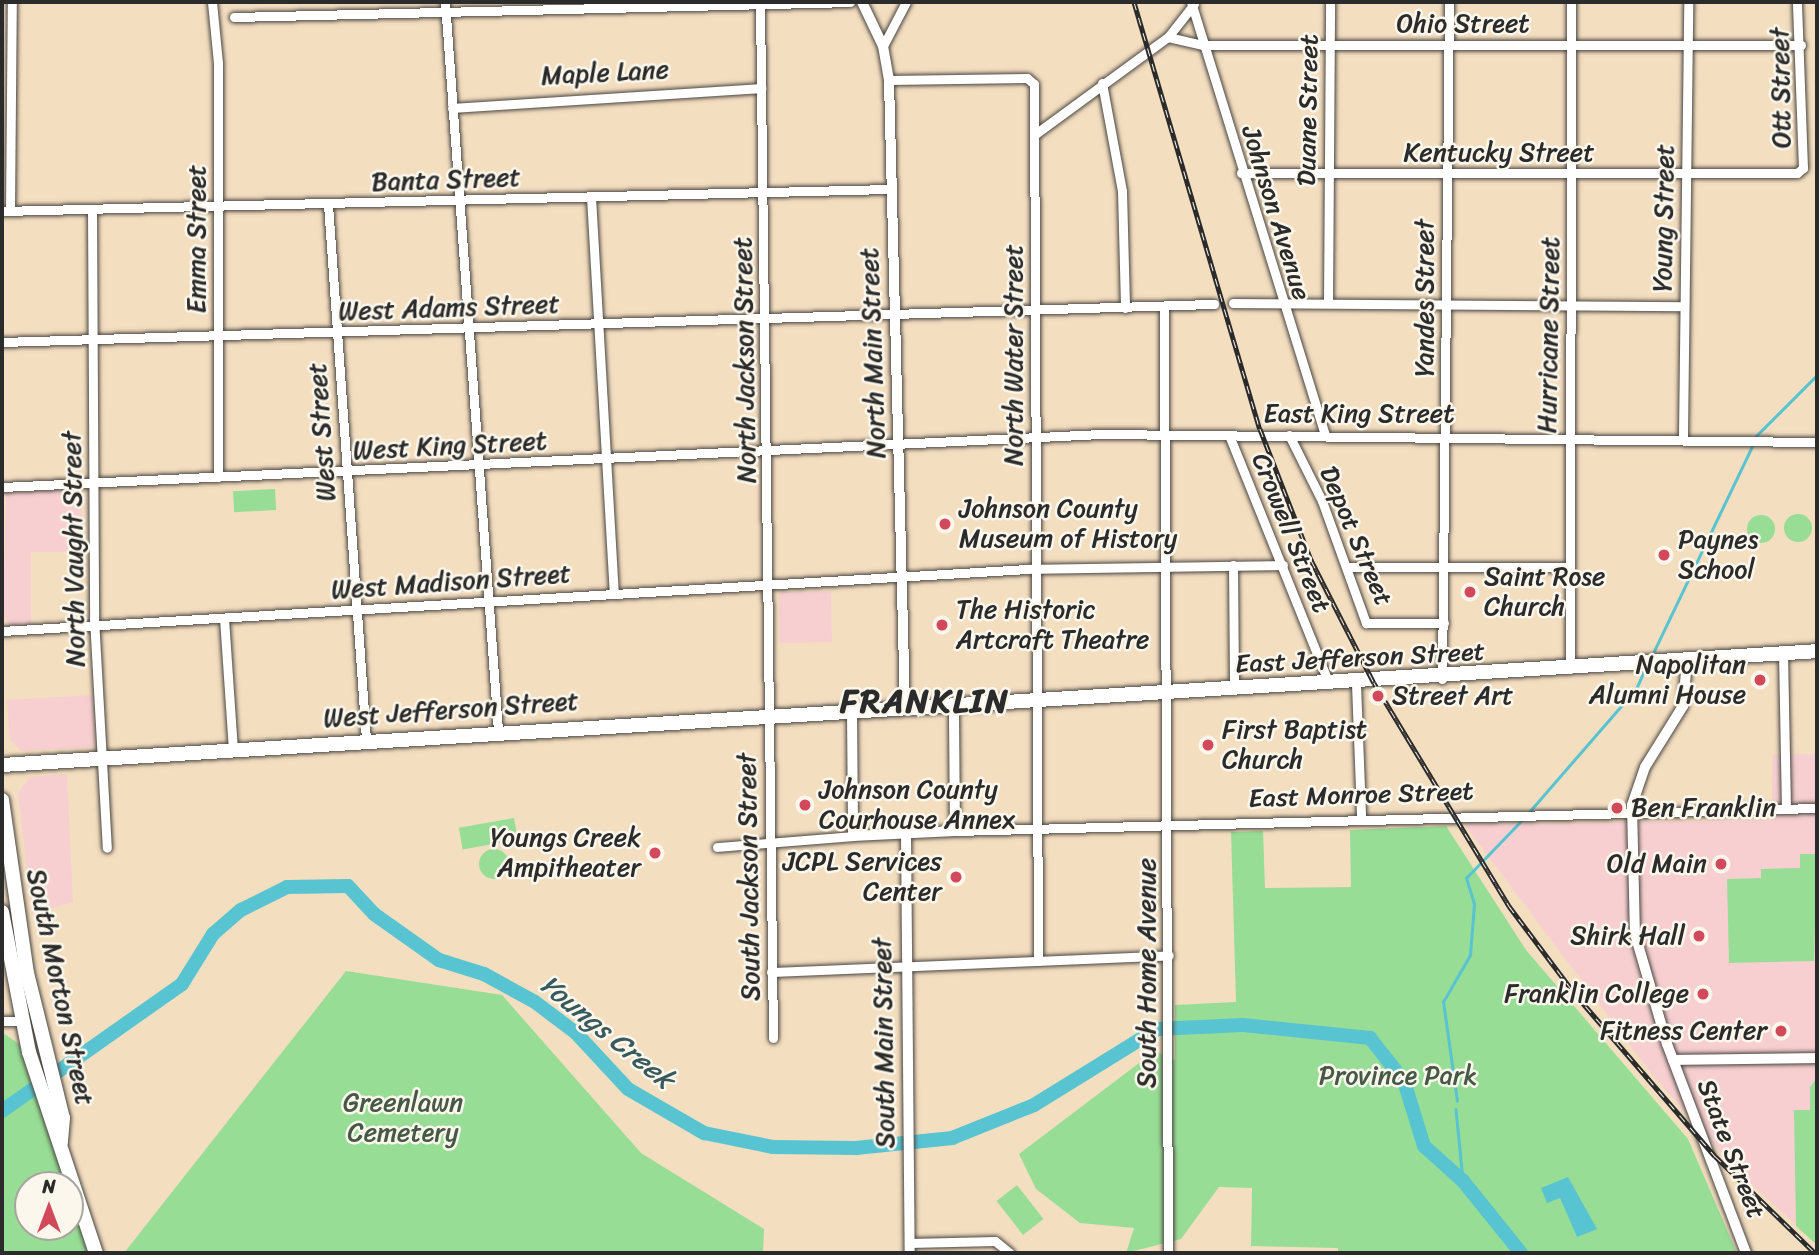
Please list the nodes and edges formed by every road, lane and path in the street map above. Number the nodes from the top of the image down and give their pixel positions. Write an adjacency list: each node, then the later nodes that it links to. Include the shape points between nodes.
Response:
1 (12, 2): 40 (street)
2 (212, 2): 39 (street, Emma Street)
3 (850, 2): 12 (street)
4 (862, 2): 22 (street, North Main Street)
5 (906, 2): 22 (street)
6 (1330, 2): 17 (street, Duane Street)
7 (1449, 2): 18 (street, Yandes Street)
8 (1572, 2): 16 (street, Hurricane Street)
9 (1688, 2): 20 (street, Young Street)
10 (1797, 2): 21 (street, Ott Street)
11 (1193, 3): 15 (street); 19 (street, Johnson Avenue)
12 (760, 4): 13 (street); 25 (street, North Jackson Street)
13 (445, 7): 14 (street); 26 (street)
14 (234, 18)
15 (1168, 37): 19 (street, Ohio Street); 24 (street)
16 (1571, 44): 18 (street, Ohio Street); 20 (street, Ohio Street); 31 (street, Hurricane Street)
17 (1329, 45): 18 (street, Ohio Street); 19 (street, Ohio Street); 29 (street, Duane Street)
18 (1449, 45): 30 (street, Yandes Street)
19 (1203, 46): 28 (street, Johnson Avenue)
20 (1687, 46): 21 (street, Ohio Street); 32 (street, Young Street)
21 (1801, 46): 33 (street, Ott Street, via 1803,168)
22 (883, 47): 23 (street, North Main Street)
23 (889, 80): 27 (street, North Water Street, via 1030,78); 34 (street, North Main Street)
24 (1102, 83): 27 (street); 50 (street, via 1122,191)
25 (761, 88): 26 (street, Maple Lane); 35 (street, North Jackson Street)
26 (452, 108): 37 (street)
27 (1034, 135): 51 (street, North Water Street)
28 (1241, 173): 29 (street, Kentucky Street); 43 (street, Johnson Avenue)
29 (1328, 173): 30 (street, Kentucky Street); 44 (street, Duane Street)
30 (1446, 174): 31 (street, Kentucky Street); 46 (street, Yandes Street)
31 (1571, 174): 32 (street, Kentucky Street); 47 (street, Hurricane Street)
32 (1685, 174): 33 (street, Kentucky Street); 48 (street, Young Street)
33 (1757, 174)
34 (891, 189): 35 (street, Banta Street); 52 (street, North Main Street)
35 (762, 193): 36 (street, Banta Street); 53 (street, North Jackson Street)
36 (591, 197): 37 (street, Banta Street); 54 (street)
37 (458, 201): 38 (street, Banta Street); 55 (street)
38 (328, 204): 39 (street, Banta Street); 56 (street, West Street)
39 (217, 208): 41 (street, Banta Street); 57 (street, Emma Street)
40 (6, 211): 41 (street, Banta Street)
41 (92, 211): 58 (street, North Vaught Street)
42 (1233, 303): 43 (street)
43 (1282, 303): 44 (street); 63 (street, Johnson Avenue)
44 (1328, 303): 46 (street)
45 (1214, 304): 49 (street, West Adams Street)
46 (1446, 305): 47 (street); 64 (street, Yandes Street)
47 (1570, 306): 48 (street); 65 (street, Hurricane Street)
48 (1683, 306): 66 (street, Young Street)
49 (1164, 307): 50 (street, West Adams Street); 60 (street, South Home Avenue)
50 (1125, 308): 51 (street, West Adams Street)
51 (1035, 310): 52 (street, West Adams Street); 67 (street, North Water Street)
52 (898, 315): 53 (street, West Adams Street); 69 (street, North Main Street)
53 (767, 319): 54 (street, West Adams Street); 70 (street, North Jackson Street)
54 (598, 324): 55 (street, West Adams Street); 71 (street)
55 (469, 328): 56 (street, West Adams Street); 72 (street)
56 (336, 332): 57 (street, West Adams Street); 73 (street, West Street)
57 (217, 336): 58 (street, West Adams Street); 74 (street, Emma Street)
58 (93, 340): 59 (street, West Adams Street); 75 (street, North Vaught Street)
59 (2, 342)
60 (1166, 434): 61 (street, East King Street); 67 (street, East King Street); 77 (street, South Home Avenue)
61 (1229, 435): 62 (street, East King Street); 79 (street, Crowell Street)
62 (1289, 435): 63 (street, East King Street); 80 (street, Depot Street)
63 (1325, 435): 64 (street, East King Street)
64 (1445, 435): 65 (street, East King Street); 81 (street, Yandes Street)
65 (1569, 436): 66 (street, East King Street); 82 (street, Hurricane Street)
66 (1683, 436): 68 (street, East King Street)
67 (1035, 438): 69 (street, East King Street); 83 (street, North Water Street)
68 (1817, 442)
69 (901, 446): 70 (street, West King Street); 84 (street, North Main Street)
70 (768, 453): 71 (street, West King Street); 85 (street, North Jackson Street)
71 (606, 459): 72 (street, West King Street); 86 (street)
72 (475, 466): 73 (street, West King Street); 87 (street)
73 (345, 471): 74 (street, West King Street); 88 (street, West Street)
74 (218, 477): 75 (street, West King Street)
75 (93, 484): 76 (street, West King Street); 91 (street, North Vaught Street)
76 (2, 487)
77 (1167, 565): 78 (street, West Madison Street); 83 (street, West Madison Street); 101 (street, South Home Avenue)
78 (1233, 565): 79 (street, West Madison Street); 100 (street)
79 (1283, 565): 99 (street, Crowell Street)
80 (1347, 567): 81 (street); 90 (street, Depot Street, via 1366,623)
81 (1445, 567): 82 (street); 90 (street, Yandes Street)
82 (1568, 567): 96 (street, Hurricane Street)
83 (1037, 569): 84 (street, West Madison Street); 102 (street, North Water Street)
84 (902, 577): 85 (street, West Madison Street); 104 (street, North Main Street)
85 (769, 584): 86 (street, West Madison Street); 106 (street, North Jackson Street)
86 (614, 593): 87 (street, West Madison Street)
87 (486, 601): 88 (street, West Madison Street); 107 (street)
88 (355, 610): 89 (street, West Madison Street); 108 (street, West Street)
89 (224, 618): 91 (street, West Madison Street); 109 (street)
90 (1444, 623): 97 (street, Yandes Street)
91 (95, 627): 92 (street, West Madison Street); 110 (street, North Vaught Street)
92 (2, 631)
93 (1817, 650): 94 (main road, East Jefferson Street)
94 (1783, 653): 95 (main road, East Jefferson Street); 114 (street)
95 (1687, 660): 96 (main road, East Jefferson Street); 115 (street, State Street, via 1684,706 1645,767)
96 (1570, 669): 97 (main road, East Jefferson Street)
97 (1442, 679): 98 (main road, East Jefferson Street)
98 (1356, 684): 99 (main road, East Jefferson Street); 116 (street)
99 (1330, 685): 100 (main road, East Jefferson Street)
100 (1234, 689): 101 (main road, East Jefferson Street)
101 (1168, 693): 102 (main road, East Jefferson Street); 117 (street, South Home Avenue)
102 (1037, 701): 103 (main road, East Jefferson Street); 118 (street, North Water Street)
103 (954, 705): 104 (main road, East Jefferson Street); 119 (street)
104 (905, 708): 105 (main road, West Jefferson Street)
105 (852, 712): 106 (main road, West Jefferson Street); 121 (street)
106 (768, 715): 107 (main road, West Jefferson Street); 122 (street, South Jackson Street)
107 (498, 730): 108 (main road, West Jefferson Street)
108 (366, 740): 109 (main road, West Jefferson Street)
109 (233, 749): 110 (main road, West Jefferson Street)
110 (104, 757): 111 (main road, West Jefferson Street); 124 (street, North Vaught Street)
111 (2, 765)
112 (2, 800): 131 (main road, South Morton Street)
113 (1817, 808): 114 (street, East Monroe Street)
114 (1786, 809): 115 (street, East Monroe Street)
115 (1630, 815): 116 (street, East Monroe Street); 135 (street, State Street, via 1635,934)
116 (1361, 817): 117 (street, East Monroe Street)
117 (1167, 824): 118 (street, East Monroe Street); 126 (street, South Home Avenue)
118 (1038, 829): 119 (street, East Monroe Street); 127 (street, North Water Street)
119 (955, 831): 120 (street, East Monroe Street)
120 (906, 833): 121 (street, East Monroe Street); 128 (street, South Main Street)
121 (853, 836): 122 (street)
122 (770, 844): 123 (street); 129 (street, South Jackson Street)
123 (717, 847)
124 (107, 848)
125 (2, 912): 130 (main road, South Morton Street)
126 (1169, 956): 127 (street); 140 (street, South Home Avenue)
127 (1038, 961): 128 (street)
128 (906, 968): 129 (street); 137 (street, South Main Street)
129 (771, 972): 133 (street, South Jackson Street)
130 (21, 1020): 131 (main road); 132 (street); 136 (main road, South Morton Street)
131 (36, 1020): 136 (main road, South Morton Street)
132 (2, 1021)
133 (773, 1038)
134 (1817, 1058): 135 (street)
135 (1672, 1060): 141 (street, State Street)
136 (56, 1120): 138 (main road, South Morton Street)
137 (909, 1248): 139 (street, via 995,1241)
138 (96, 1253)
139 (1010, 1253)
140 (1168, 1253)
141 (1746, 1253)

